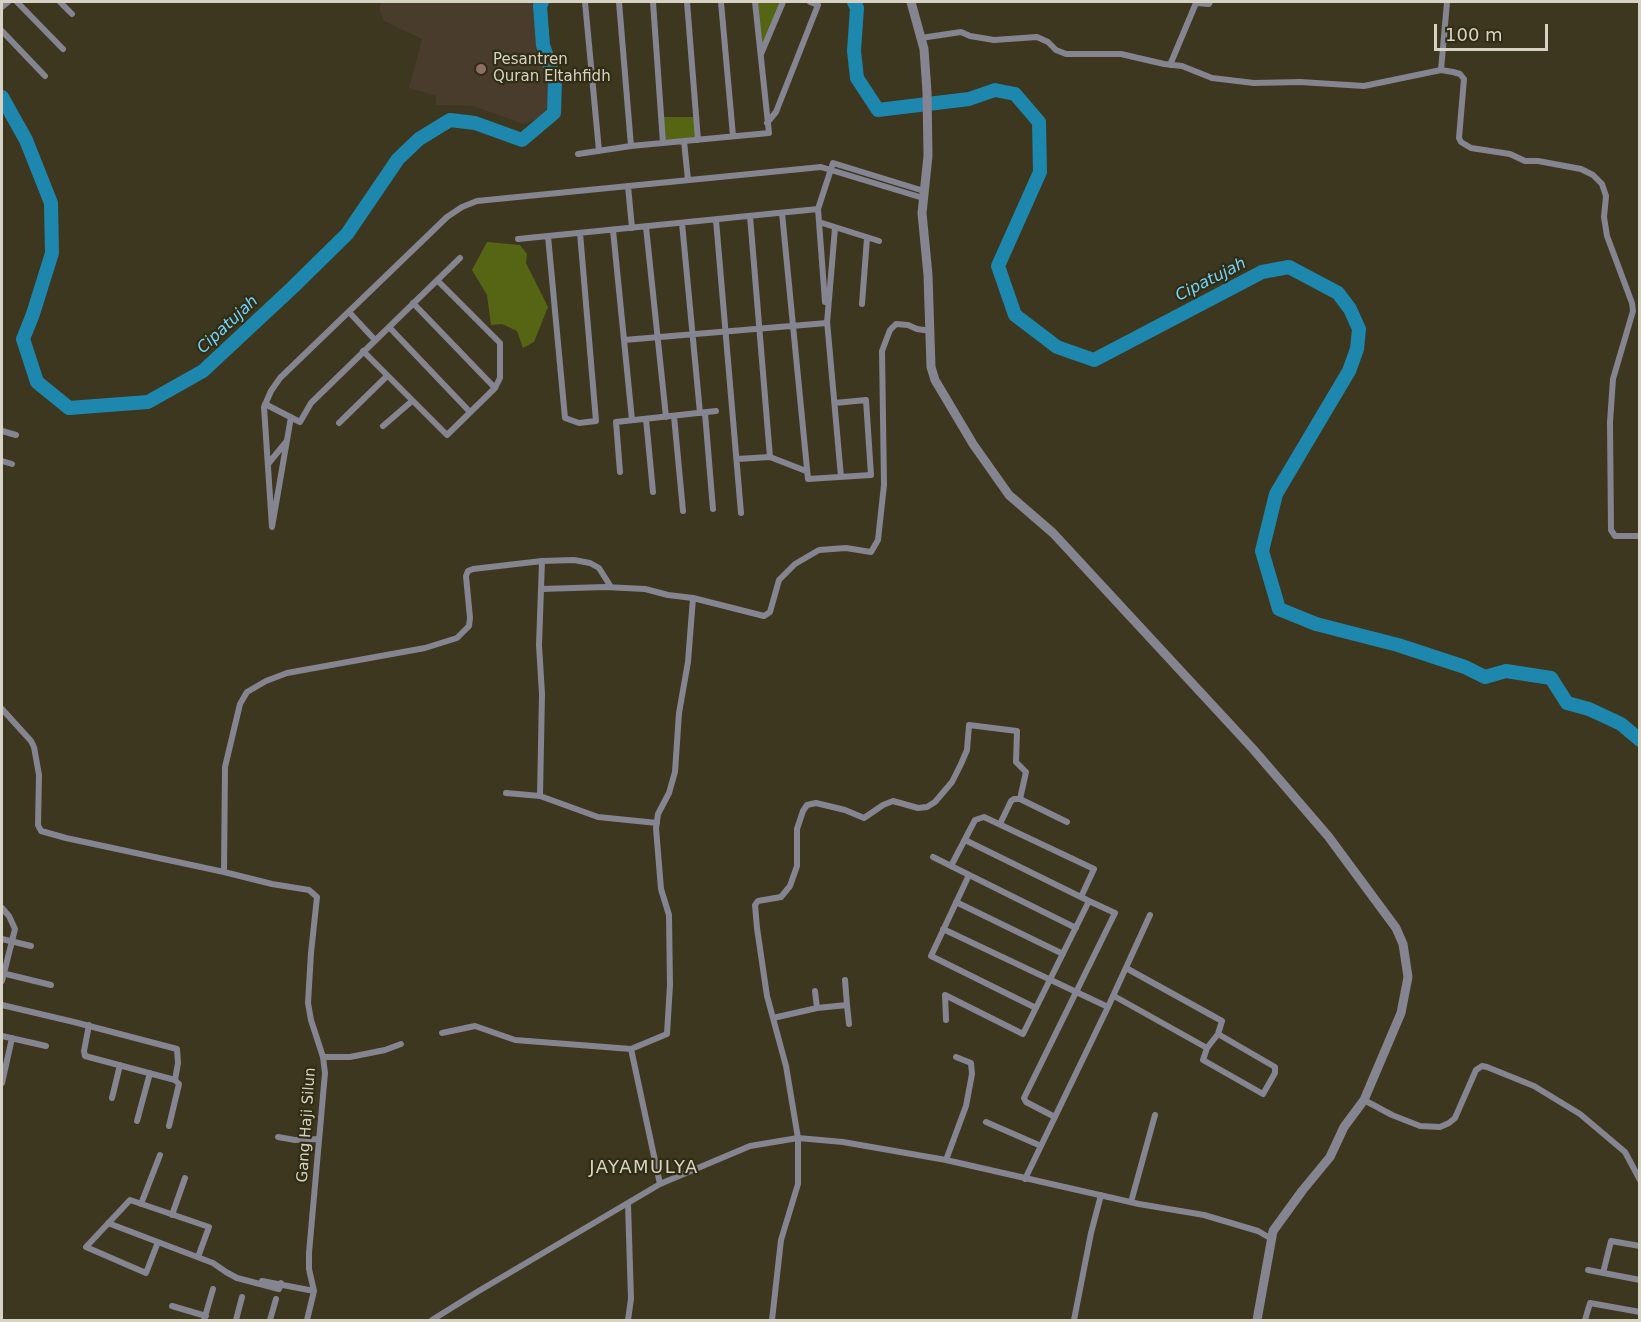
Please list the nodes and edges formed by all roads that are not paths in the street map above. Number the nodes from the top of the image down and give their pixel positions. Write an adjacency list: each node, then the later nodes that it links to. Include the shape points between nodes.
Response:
1 (8, 2): 15 (street)
2 (17, 2): 19 (street)
3 (60, 2): 16 (street)
4 (585, 2): 30 (street)
5 (619, 2): 29 (street)
6 (653, 2): 28 (street)
7 (687, 2): 26 (street)
8 (721, 2): 25 (street)
9 (755, 2): 20 (street)
10 (783, 2): 20 (street)
11 (810, 2): 24 (street, via 818,5 776,112)
12 (911, 2): 18 (street)
13 (1210, 2): 21 (street, via 1196,3)
14 (1446, 2): 22 (street)
15 (2, 7)
16 (72, 14)
17 (2, 31): 23 (street)
18 (921, 38): 21 (street, via 961,32 994,40 1036,37 1066,54 1121,54); 35 (street, via 928,129)
19 (63, 50)
20 (760, 55): 24 (street)
21 (1170, 65): 22 (street, via 1212,78 1357,86)
22 (1441, 70): 97 (street, via 1460,74 1464,79 1459,138 1464,146 1581,169 1602,184 1607,236 1633,311 1613,379 1611,530 1614,536)
23 (45, 76)
24 (767, 123): 25 (street, via 769,133)
25 (733, 136): 26 (street)
26 (698, 140): 27 (street)
27 (684, 141): 28 (street); 33 (street)
28 (663, 143): 29 (street)
29 (631, 146): 30 (street)
30 (598, 151): 31 (street)
31 (578, 154)
32 (831, 170): 33 (street, via 821,167); 35 (street); 36 (street)
33 (688, 180): 34 (street)
34 (628, 186): 43 (street); 55 (street, via 477,201 462,207)
35 (924, 194): 61 (street)
36 (818, 210): 37 (street); 40 (street)
37 (782, 213): 38 (street); 57 (street)
38 (750, 216): 39 (street); 60 (street)
39 (716, 220): 41 (street); 59 (street)
40 (819, 222): 44 (street); 56 (street)
41 (682, 223): 42 (street); 62 (street)
42 (646, 227): 43 (street); 63 (street)
43 (632, 228): 45 (street)
44 (835, 228): 48 (street); 56 (street)
45 (613, 230): 46 (street); 65 (street)
46 (580, 233): 47 (street); 47 (street, via 596,421 579,423 565,418)
47 (549, 236): 49 (street)
48 (867, 238): 50 (street); 54 (street)
49 (518, 239)
50 (879, 242)
51 (460, 258): 52 (street)
52 (437, 280): 53 (street); 68 (street, via 500,343 500,378)
53 (413, 303): 58 (street); 68 (street)
54 (861, 304)
55 (349, 312): 64 (street); 71 (street, via 280,378)
56 (827, 323): 57 (street); 70 (street)
57 (793, 326): 60 (street); 90 (street)
58 (389, 327): 64 (street); 73 (street)
59 (725, 330): 60 (street); 62 (street); 86 (street)
60 (759, 330): 85 (street)
61 (931, 331): 101 (street, via 896,324 882,351 884,485 874,549 819,550 795,564 779,580 770,612 764,616); 157 (street, via 931,368 935,380 1009,495 1053,533 1253,750 1328,836 1396,928 1406,956 1406,993)
62 (692, 333): 63 (street); 74 (street)
63 (658, 337): 65 (street); 77 (street)
64 (375, 340): 66 (street)
65 (624, 340): 79 (street)
66 (363, 351): 67 (street); 76 (street, via 311,403 300,422)
67 (387, 376): 69 (street); 80 (street)
68 (495, 388): 73 (street)
69 (412, 400): 73 (street, via 447,435); 81 (street)
70 (835, 403): 92 (street); 92 (street, via 866,400 871,475)
71 (265, 404): 76 (street); 89 (street)
72 (716, 411): 74 (street)
73 (470, 412)
74 (702, 413): 75 (street); 94 (street)
75 (674, 416): 77 (street); 95 (street)
76 (291, 417): 84 (street)
77 (666, 417): 78 (street)
78 (645, 419): 79 (street); 93 (street)
79 (632, 420): 91 (street, via 616,422)
80 (339, 423)
81 (383, 426)
82 (2, 431): 83 (street)
83 (16, 435)
84 (287, 441): 89 (street); 89 (street, via 272,527)
85 (770, 457): 86 (street); 90 (street)
86 (737, 459): 96 (street)
87 (2, 462): 88 (street)
88 (12, 464)
89 (268, 464)
90 (806, 471): 92 (street, via 808,479)
91 (620, 472)
92 (841, 477)
93 (653, 492)
94 (713, 509)
95 (683, 511)
96 (741, 513)
97 (1640, 536)
98 (542, 561): 99 (street, via 590,563 604,574); 100 (street); 112 (street, via 468,572 468,626 457,638 425,648 286,673 243,697 225,767)
99 (611, 587): 100 (street); 101 (street)
100 (541, 589): 104 (street)
101 (693, 598): 107 (street, via 675,772)
102 (2, 709): 112 (street, via 34,747 40,830)
103 (506, 793): 104 (street)
104 (540, 795): 107 (street, via 598,817)
105 (1020, 799): 106 (street); 108 (street, via 1011,801); 138 (street, via 1026,772 1016,762 1017,731 969,725 962,764 952,782 927,807 893,801 864,818 816,803 807,806 797,829 797,866 790,886 781,897 755,905)
106 (1067, 822)
107 (657, 823): 149 (street, via 661,889 669,915 669,1031)
108 (1000, 824): 109 (street, via 979,818); 114 (street, via 1094,869)
109 (965, 840): 111 (street); 114 (street)
110 (933, 857): 111 (street)
111 (951, 866): 113 (street)
112 (224, 872): 150 (street, Gang Haji Silun, via 309,890 317,897 308,1004)
113 (969, 875): 116 (street); 119 (street)
114 (1081, 897): 115 (street)
115 (1089, 901): 119 (street); 131 (street, via 1115,913)
116 (956, 902): 120 (street); 124 (street)
117 (2, 908): 122 (street, via 15,929)
118 (1150, 915): 125 (street)
119 (1076, 928): 124 (street)
120 (944, 929): 128 (street); 137 (street, via 931,956)
121 (2, 939): 122 (street)
122 (12, 942): 123 (street); 126 (street)
123 (31, 946)
124 (1063, 954): 128 (street)
125 (1126, 968): 132 (street); 143 (street, via 1222,1021)
126 (2, 976): 129 (street)
127 (845, 980): 134 (street)
128 (1050, 981): 131 (street); 137 (street)
129 (51, 985)
130 (815, 991): 136 (street)
131 (1076, 993): 135 (street); 159 (street, via 1024,1098)
132 (1114, 996): 135 (street); 148 (street)
133 (2, 1005): 141 (street)
134 (847, 1005): 136 (street); 140 (street)
135 (1108, 1007): 159 (street)
136 (817, 1008): 138 (street)
137 (1036, 1008): 139 (street, via 1023,1034 945,995)
138 (773, 1018): 164 (street)
139 (946, 1020)
140 (849, 1024)
141 (89, 1025): 152 (street, via 84,1055); 154 (street, via 177,1049)
142 (442, 1033): 149 (street, via 475,1026 515,1040)
143 (1218, 1034): 148 (street); 148 (street, via 1275,1067 1263,1094 1203,1060)
144 (2, 1036): 145 (street)
145 (12, 1038): 147 (street); 155 (street)
146 (401, 1044): 150 (street, via 350,1057)
147 (46, 1046)
148 (1207, 1048)
149 (631, 1049): 172 (street)
150 (323, 1057): 165 (street, Gang Haji Silun)
151 (956, 1057): 168 (street, via 971,1063 972,1074 966,1106)
152 (120, 1065): 153 (street); 156 (street)
153 (150, 1073): 154 (street); 160 (street)
154 (175, 1080): 162 (street, via 179,1084)
155 (2, 1083)
156 (112, 1098)
157 (1364, 1100): 171 (street, via 1420,1126 1440,1127 1455,1118 1476,1070 1487,1067 1534,1086 1580,1114 1625,1152); 179 (street, via 1344,1127 1330,1157)
158 (1155, 1115): 174 (street)
159 (1055, 1117): 166 (street)
160 (137, 1121)
161 (986, 1122): 166 (street)
162 (169, 1126)
163 (278, 1137): 165 (street)
164 (798, 1138): 168 (street); 172 (street, via 750,1146); 198 (street, via 798,1184 781,1240)
165 (319, 1139): 187 (street, Gang Haji Silun, via 309,1253)
166 (1041, 1146): 170 (street)
167 (160, 1155): 175 (street)
168 (946, 1160): 170 (street)
169 (184, 1178): 177 (street)
170 (1025, 1179): 173 (street)
171 (1640, 1180)
172 (660, 1184): 176 (street)
173 (1101, 1194): 174 (street); 199 (street)
174 (1131, 1202): 179 (street, via 1204,1215)
175 (141, 1204): 177 (street); 178 (street, via 130,1200)
176 (628, 1204): 196 (street); 197 (street)
177 (172, 1215): 182 (street, via 208,1227)
178 (108, 1223): 180 (street); 180 (street, via 86,1247 146,1273)
179 (1270, 1238): 200 (street)
180 (158, 1242): 182 (street)
181 (1640, 1246): 184 (street, via 1611,1241)
182 (198, 1257): 187 (street, via 237,1278)
183 (1588, 1270): 184 (street)
184 (1604, 1273): 185 (street)
185 (1640, 1280)
186 (213, 1289): 192 (street)
187 (315, 1291): 195 (street, Gang Haji Silun)
188 (242, 1298): 193 (street)
189 (276, 1299): 194 (street)
190 (172, 1306): 192 (street)
191 (1640, 1311): 201 (street, via 1590,1303)
192 (205, 1318)
193 (236, 1320)
194 (270, 1320)
195 (308, 1320)
196 (432, 1320)
197 (628, 1320)
198 (772, 1320)
199 (1074, 1320)
200 (1257, 1320)
201 (1585, 1320)

